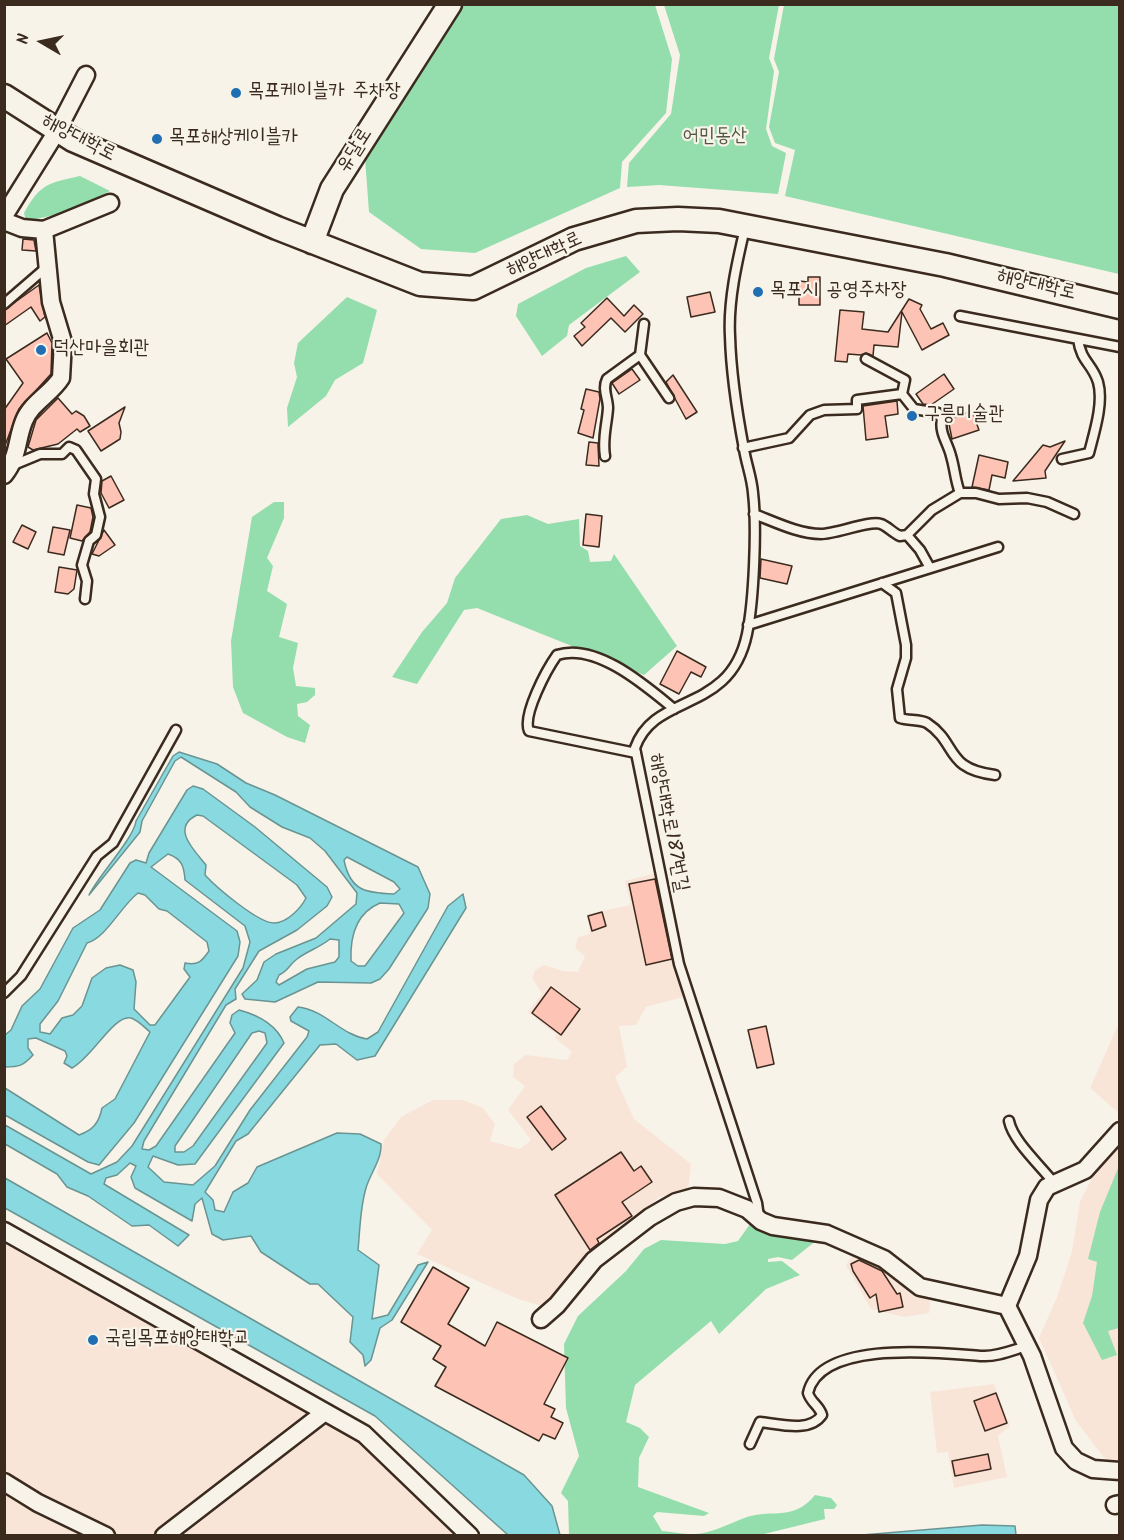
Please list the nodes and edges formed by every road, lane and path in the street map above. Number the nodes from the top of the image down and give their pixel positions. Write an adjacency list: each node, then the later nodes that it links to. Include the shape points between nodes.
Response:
1 (450, 4): 10 (street, 유달로, via 332,189)
2 (86, 75): 4 (street)
3 (4, 96): 4 (street, 해양대학로)
4 (57, 131): 6 (street); 10 (street, 해양대학로)
5 (110, 203): 9 (street)
6 (4, 216)
7 (4, 221): 9 (street)
8 (745, 226): 10 (street, 해양대학로, via 678,219 636,221 574,239 473,288 420,284); 13 (street, 해양대학로, via 945,265); 22 (lane, 해양대학로187번길, via 729,334)
9 (44, 230): 11 (street)
10 (312, 242)
11 (48, 265): 12 (lane); 25 (street, via 51,302 63,342 61,378 23,422 19,447)
12 (4, 304)
13 (1119, 307)
14 (960, 316): 16 (lane)
15 (644, 324): 18 (lane)
16 (1078, 339): 17 (lane); 24 (lane, via 1080,354 1098,382 1098,409 1089,453)
17 (1119, 347)
18 (640, 355): 21 (lane); 23 (lane, via 604,385 608,407 602,440)
19 (866, 359): 20 (lane, via 905,380)
20 (902, 394): 22 (lane, via 857,400 857,408 824,410 810,415 789,438); 26 (lane, via 914,409 938,413 942,419 940,427)
21 (669, 398)
22 (744, 448): 27 (lane, 해양대학로187번길)
23 (605, 456)
24 (1062, 459)
25 (8, 470): 33 (lane, via 40,454 62,454 69,447 94,473 93,494 100,517 82,565 87,581)
26 (960, 493): 28 (lane, via 1037,500); 29 (lane, via 932,510)
27 (754, 514): 29 (lane, via 819,534 875,523 900,536); 34 (lane, 해양대학로187번길)
28 (1074, 514)
29 (907, 535): 31 (lane)
30 (998, 547): 31 (lane)
31 (930, 568): 32 (lane)
32 (882, 582): 34 (lane); 38 (lane, via 896,593 906,645 897,689 900,718 924,721 933,727 957,761 972,770)
33 (85, 599)
34 (748, 625): 35 (lane, 해양대학로187번길, via 742,652 726,678 702,697)
35 (674, 709): 37 (lane, 해양대학로187번길, via 644,729); 37 (lane, via 628,672 576,652 557,655 527,719 529,731)
36 (176, 730): 39 (lane, via 113,843 97,856 21,976)
37 (636, 753): 43 (lane, 해양대학로187번길, via 679,964 758,1203)
38 (995, 775)
39 (4, 993)
40 (1009, 1120): 42 (lane, via 1017,1140)
41 (1119, 1131): 42 (street, via 1085,1170)
42 (1054, 1183): 45 (street, via 1047,1186 1039,1200 1028,1256)
43 (759, 1218): 45 (street, via 773,1226 819,1231 855,1246 884,1259 920,1287); 46 (street, via 719,1198 694,1197 676,1202 650,1216 594,1260)
44 (4, 1232): 48 (street)
45 (1007, 1306): 47 (street)
46 (541, 1319)
47 (1027, 1346): 49 (lane, via 982,1356 910,1350 863,1356 827,1367 816,1374 808,1393 810,1401 820,1408 818,1422 803,1426 760,1422); 50 (street, via 1064,1448 1076,1461 1093,1469)
48 (325, 1412): 53 (street); 54 (street, via 364,1434)
49 (750, 1444)
50 (1119, 1472)
51 (4, 1482): 52 (street)
52 (106, 1536)
53 (164, 1536)
54 (470, 1536)

